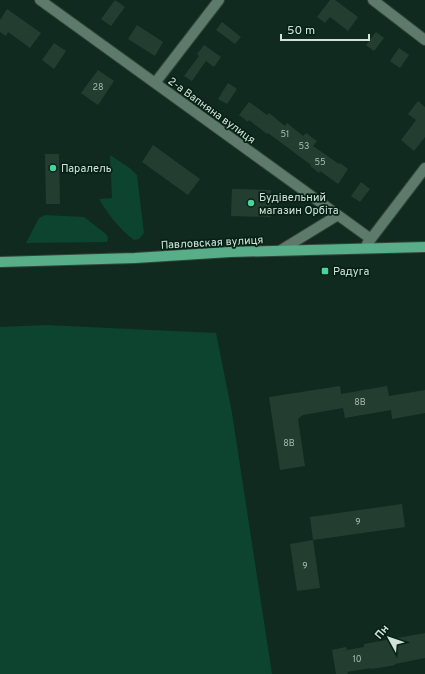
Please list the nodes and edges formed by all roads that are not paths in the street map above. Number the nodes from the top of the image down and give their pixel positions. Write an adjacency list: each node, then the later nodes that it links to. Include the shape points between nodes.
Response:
1 (40, 0): 5 (street, 2-а Вапняна вулиця)
2 (219, 0): 5 (street)
3 (373, 0): 4 (street)
4 (425, 40)
5 (155, 84): 7 (street, 2-а Вапняна вулиця)
6 (425, 168): 8 (street)
7 (338, 215): 8 (street, 2-а Вапняна вулиця); 11 (street)
8 (371, 239): 10 (street)
9 (425, 247): 10 (main road, Павловская вулиця)
10 (363, 248): 11 (main road, Павловская вулиця)
11 (281, 250): 12 (main road, Павловская вулиця)
12 (0, 262)

